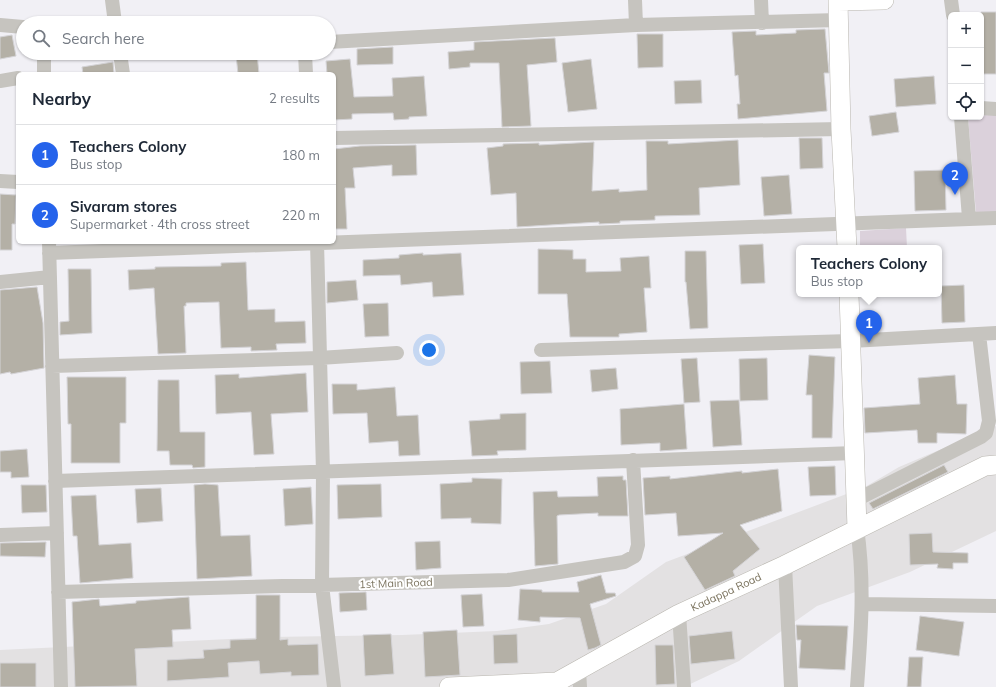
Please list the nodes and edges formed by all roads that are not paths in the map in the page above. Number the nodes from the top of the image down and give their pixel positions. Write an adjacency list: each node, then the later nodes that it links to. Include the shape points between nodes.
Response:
1 (112, 0): 7 (street)
2 (635, 0): 10 (street)
3 (761, 0): 9 (street)
4 (884, 0): 8 (main road, via 838,1)
5 (951, 0): 6 (street)
6 (952, 12)
7 (115, 16)
8 (839, 20): 9 (street); 25 (main road)
9 (762, 23): 10 (street)
10 (636, 25): 13 (street)
11 (0, 26): 12 (street)
12 (16, 27)
13 (336, 42)
14 (44, 60): 17 (street)
15 (121, 60): 18 (street)
16 (305, 60): 19 (street)
17 (44, 72)
18 (123, 72)
19 (306, 72)
20 (16, 78): 21 (street)
21 (0, 81)
22 (984, 108): 23 (street)
23 (996, 109)
24 (961, 120): 29 (street)
25 (841, 129): 26 (street); 31 (main road)
26 (336, 138)
27 (0, 181): 28 (street)
28 (16, 182)
29 (969, 218): 30 (street); 31 (street)
30 (996, 218)
31 (846, 224): 32 (street); 35 (main road)
32 (336, 242)
33 (250, 244): 36 (street)
34 (317, 244): 45 (street)
35 (847, 245)
36 (49, 247): 37 (street)
37 (50, 277): 38 (street); 46 (street)
38 (0, 282)
39 (849, 297): 42 (main road)
40 (996, 333): 41 (street)
41 (978, 334): 42 (street); 52 (street, via 989,421 986,432 981,437)
42 (851, 341): 43 (street); 47 (main road)
43 (541, 350)
44 (398, 353): 45 (street)
45 (320, 358): 46 (street); 50 (street)
46 (52, 366): 51 (street)
47 (855, 453): 48 (street); 52 (main road)
48 (633, 460): 50 (street); 57 (street, 1st Main Road, via 638,544 635,556 624,562 508,580)
49 (996, 465): 53 (main road, Kadappa Road, via 985,466)
50 (323, 472): 51 (street); 57 (street)
51 (55, 481): 54 (street)
52 (856, 500): 53 (main road)
53 (857, 528): 56 (main road, Kadappa Road); 59 (street, via 862,560)
54 (57, 533): 55 (street); 58 (street)
55 (0, 535)
56 (785, 565): 61 (main road, Kadappa Road); 68 (street)
57 (322, 585): 58 (street, 1st Main Road); 65 (street)
58 (58, 592): 64 (street)
59 (863, 604): 60 (street); 69 (street)
60 (996, 606)
61 (679, 614): 62 (main road, Kadappa Road); 67 (street)
62 (580, 679): 63 (main road, Kadappa Road)
63 (477, 686): 66 (main road, Kadappa Road)
64 (61, 687)
65 (334, 687)
66 (449, 687)
67 (684, 687)
68 (791, 687)
69 (857, 687)

